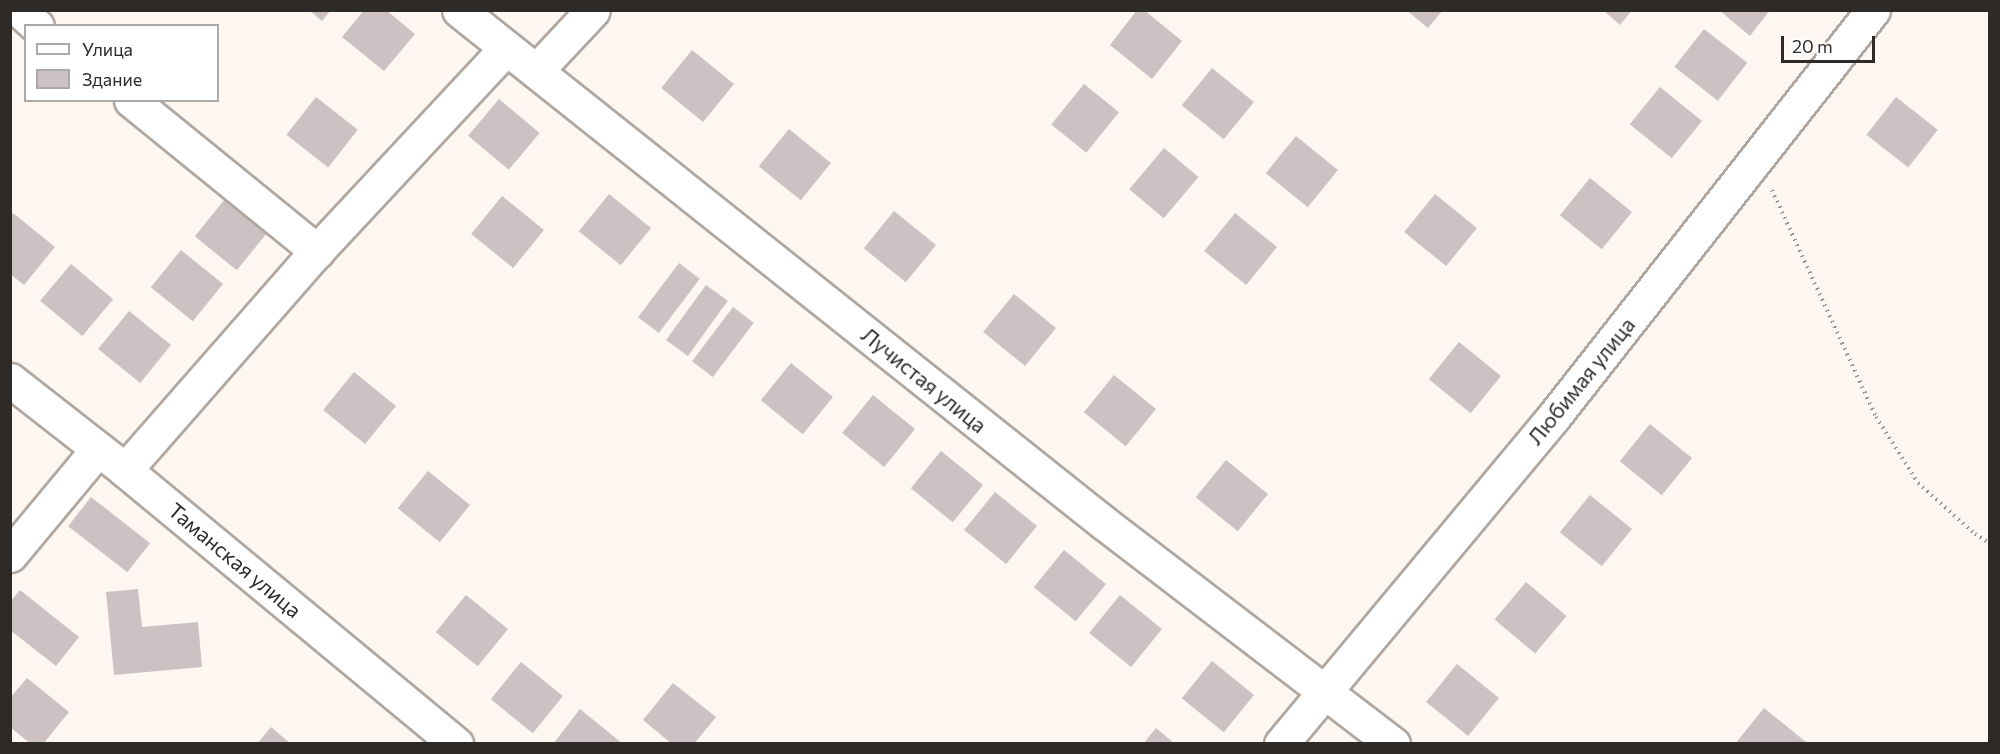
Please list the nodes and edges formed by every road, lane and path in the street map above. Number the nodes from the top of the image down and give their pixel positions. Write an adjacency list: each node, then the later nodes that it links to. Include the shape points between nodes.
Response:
1 (19, 10): 5 (street)
2 (459, 10): 6 (street, Лучистая улица)
3 (593, 10): 7 (street)
4 (1873, 10): 9 (street, Любимая улица)
5 (35, 24)
6 (506, 48): 7 (street, Лучистая улица); 10 (street)
7 (536, 71): 16 (street, Лучистая улица, via 1104,523)
8 (133, 102): 10 (street)
9 (1758, 159): 14 (path, via 1876,417 1918,483); 16 (street, Любимая улица, via 1548,424)
10 (317, 251): 13 (street)
11 (10, 380): 12 (street, Таманская улица)
12 (98, 449): 13 (street, Таманская улица); 15 (street)
13 (125, 470): 17 (street, Таманская улица)
14 (1989, 543)
15 (10, 555)
16 (1324, 689): 18 (street, Любимая улица); 19 (street, Лучистая улица)
17 (456, 744)
18 (1281, 744)
19 (1393, 744)

